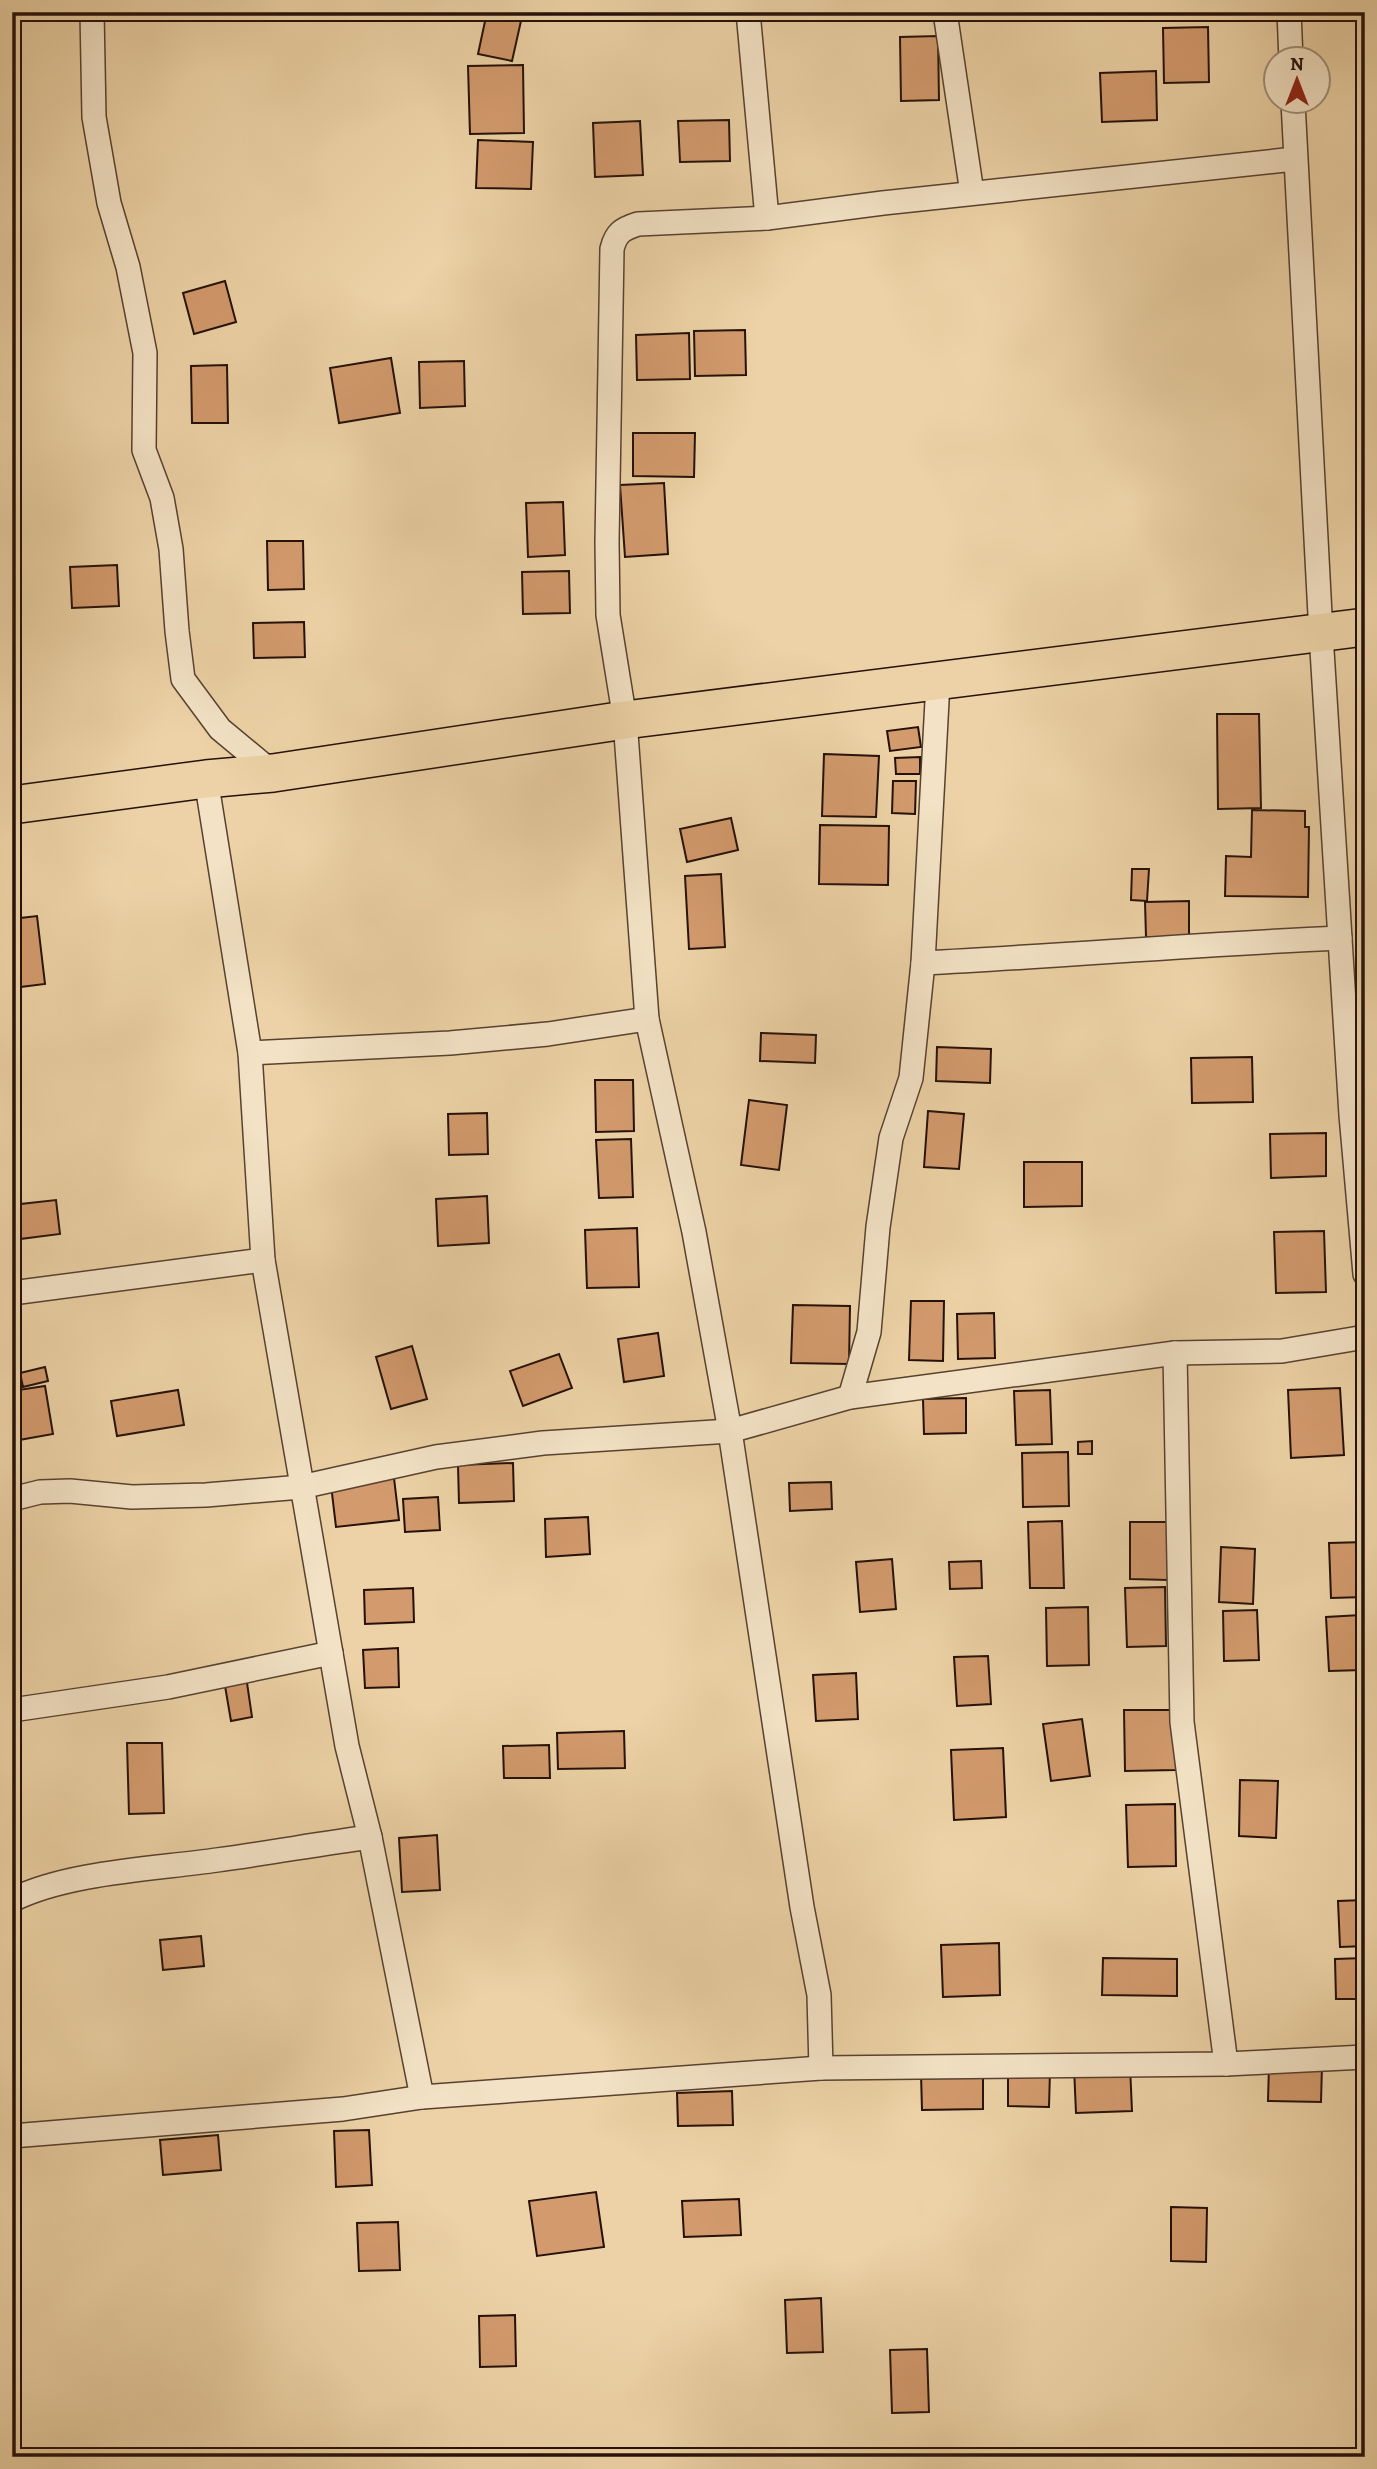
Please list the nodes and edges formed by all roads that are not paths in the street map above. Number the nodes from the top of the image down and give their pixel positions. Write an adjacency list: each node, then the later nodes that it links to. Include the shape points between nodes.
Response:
1 (92, 12): 14 (street, via 94,117 109,203 128,267 145,353 144,450 162,498 172,550 183,679 220,729)
2 (748, 12): 9 (street)
3 (945, 12): 8 (street)
4 (1289, 12): 5 (street)
5 (1290, 46)
6 (1294, 116): 7 (street)
7 (1296, 159): 8 (street); 11 (street)
8 (972, 193): 9 (street)
9 (767, 218): 13 (street, via 638,224 615,238 608,614)
10 (1365, 627): 11 (main road)
11 (1321, 634): 12 (main road); 17 (street)
12 (938, 682): 13 (main road); 18 (street)
13 (625, 720): 14 (main road); 19 (street)
14 (273, 773): 15 (main road)
15 (206, 779): 16 (main road); 20 (street)
16 (12, 805)
17 (1340, 938): 18 (street); 21 (street)
18 (923, 963): 27 (street, via 911,1078 891,1138 881,1202 869,1332)
19 (647, 1019): 20 (street, via 450,1043); 28 (street, via 694,1232)
20 (250, 1053): 22 (street)
21 (1358, 1114): 23 (street)
22 (262, 1260): 24 (street); 29 (street)
23 (1365, 1274)
24 (12, 1293)
25 (1365, 1337): 26 (street, via 1282,1351)
26 (1175, 1353): 27 (street); 36 (street, via 1182,1722)
27 (850, 1398): 28 (street)
28 (730, 1431): 29 (street, via 543,1443 436,1457); 37 (street, via 819,1995)
29 (301, 1487): 30 (street, via 132,1497 40,1492); 31 (street)
30 (12, 1499)
31 (331, 1653): 32 (street, via 180,1685); 33 (street, via 347,1746)
32 (12, 1710)
33 (370, 1836): 34 (street, via 79,1880); 38 (street)
34 (12, 1900)
35 (1365, 2057): 36 (street)
36 (1226, 2064): 37 (street)
37 (821, 2068): 38 (street)
38 (422, 2097): 39 (street, via 330,2110)
39 (12, 2136)

